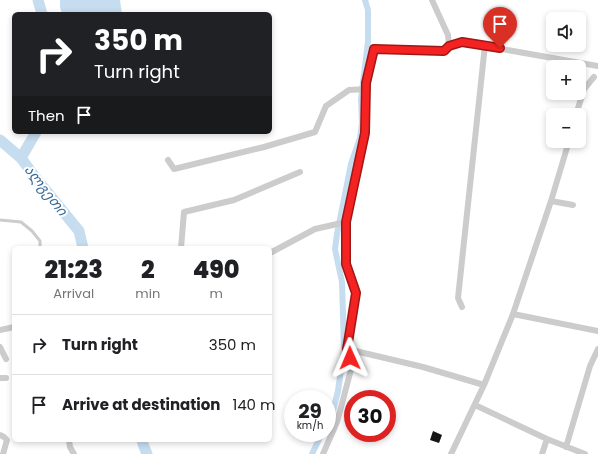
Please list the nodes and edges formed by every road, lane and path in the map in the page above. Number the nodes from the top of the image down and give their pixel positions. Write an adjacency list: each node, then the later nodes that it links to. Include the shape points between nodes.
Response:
1 (432, 0): 3 (street, via 448,34)
2 (485, 45): 3 (street, via 462,42); 4 (street); 19 (street, via 458,298)
3 (449, 46): 7 (street, via 444,51 374,49)
4 (598, 66)
5 (598, 70): 6 (street)
6 (596, 78): 8 (street, via 584,89)
7 (366, 89): 10 (street, via 349,90 326,106 315,132 174,169); 15 (street, via 365,133)
8 (578, 108)
9 (567, 148): 12 (street)
10 (168, 160)
11 (300, 172): 17 (street, via 234,200 184,212)
12 (551, 201): 13 (street); 20 (street)
13 (573, 205)
14 (0, 220): 16 (lane, via 21,222 32,230 40,241)
15 (346, 222): 18 (street, via 315,229); 25 (street, via 346,264 356,293)
16 (40, 246)
17 (181, 246)
18 (272, 252)
19 (462, 307)
20 (513, 314): 23 (street); 28 (street)
21 (12, 327): 22 (street)
22 (0, 330)
23 (598, 330)
24 (0, 347): 27 (street)
25 (347, 349): 28 (street); 36 (street, via 352,366 337,422)
26 (598, 349): 33 (street, via 590,366)
27 (6, 359)
28 (484, 385): 29 (street)
29 (475, 405): 31 (street); 37 (street)
30 (0, 435): 34 (street, via 7,440)
31 (547, 439): 33 (street); 38 (street)
32 (69, 442): 35 (street)
33 (566, 447): 39 (street)
34 (3, 454)
35 (74, 454)
36 (323, 454)
37 (451, 454)
38 (542, 454)
39 (585, 454)

